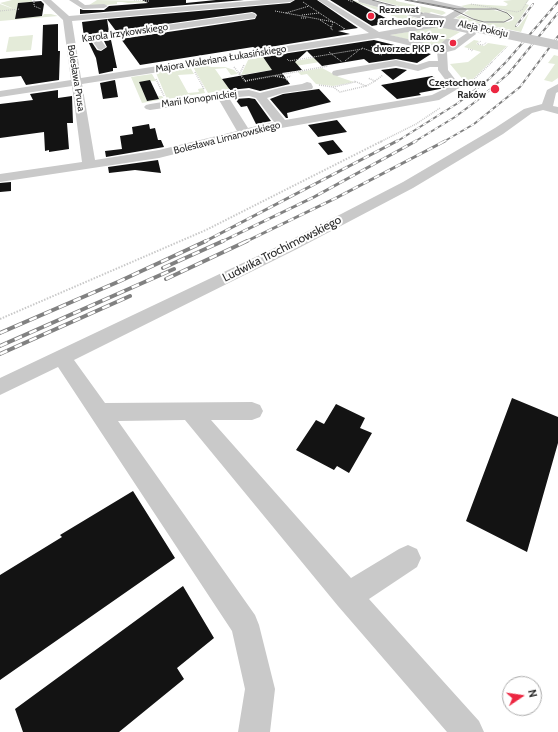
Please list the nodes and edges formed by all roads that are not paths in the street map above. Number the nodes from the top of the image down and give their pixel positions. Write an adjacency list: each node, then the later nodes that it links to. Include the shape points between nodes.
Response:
1 (46, 0): 14 (street)
2 (73, 0): 12 (street, via 83,7)
3 (201, 0): 9 (street)
4 (290, 0): 10 (street)
5 (322, 0): 17 (street)
6 (362, 0): 18 (street, Aleja Pokoju, bridge, via 425,17)
7 (421, 0): 11 (street)
8 (162, 1): 13 (street)
9 (174, 2)
10 (235, 2): 13 (street); 16 (street, via 255,18)
11 (464, 3): 15 (street, via 462,10)
12 (109, 6)
13 (167, 11): 14 (street); 16 (street)
14 (67, 20): 19 (street, Bolesława Prusa)
15 (439, 24): 17 (street, Majora Waleriana Łukasińskiego); 20 (street, via 472,34 452,48)
16 (178, 33): 19 (street, Karola Irzykowskiego, via 95,38 105,47)
17 (378, 35): 20 (street); 23 (street, Majora Waleriana Łukasińskiego)
18 (558, 45)
19 (80, 50): 23 (street, Bolesława Prusa)
20 (442, 50): 21 (street, Bolesława Limanowskiego)
21 (442, 64): 22 (street, via 429,64 418,68 396,63); 31 (street, Bolesława Limanowskiego, via 445,73 456,87 435,98)
22 (338, 69)
23 (77, 82): 26 (street, Majora Waleriana Łukasińskiego); 33 (street, Bolesława Prusa)
24 (310, 84): 27 (street, Marii Konopnickiej, via 308,87)
25 (558, 87): 30 (street, via 551,92)
26 (0, 94)
27 (258, 95): 28 (street, Marii Konopnickiej, via 242,93); 31 (street)
28 (222, 96): 29 (street, Marii Konopnickiej); 32 (street)
29 (150, 107)
30 (553, 110): 37 (street, Ludwika Trochimowskiego, via 536,108 528,111 408,185 291,246)
31 (282, 124): 32 (street, Bolesława Limanowskiego)
32 (244, 132): 34 (street, Bolesława Limanowskiego, via 173,151)
33 (86, 145): 34 (street, Bolesława Prusa); 35 (street, via 77,154)
34 (89, 164): 35 (street, Bolesława Limanowskiego)
35 (51, 170): 36 (street, Bolesława Limanowskiego)
36 (0, 178)
37 (62, 358): 38 (street, Ludwika Trochimowskiego); 40 (street)
38 (0, 387)
39 (252, 411): 41 (street)
40 (100, 412): 41 (street); 44 (street, via 246,625 260,689)
41 (191, 412): 43 (street)
42 (408, 558): 43 (street)
43 (348, 596): 45 (street)
44 (254, 732)
45 (468, 732)

